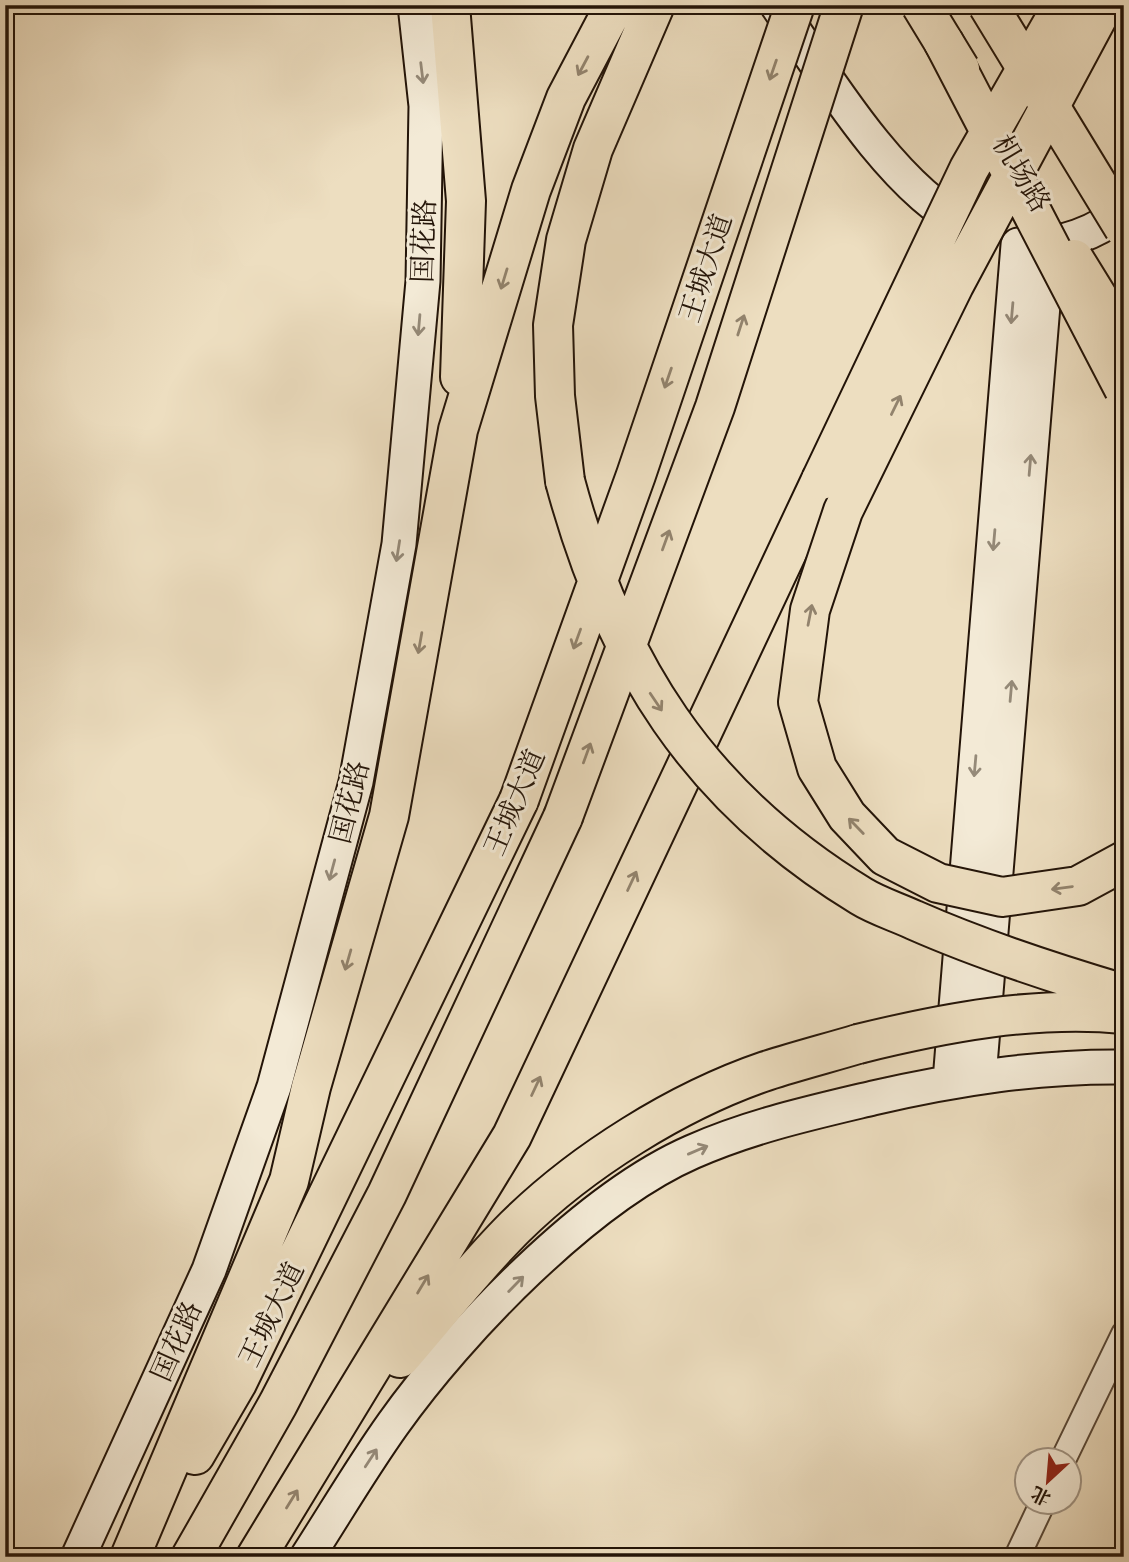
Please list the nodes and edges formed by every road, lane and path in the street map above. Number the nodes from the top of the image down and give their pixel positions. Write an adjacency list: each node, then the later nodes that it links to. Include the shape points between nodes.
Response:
1 (415, 5): 28 (main road, 国花路, one-way to 28, via 426,106 423,281 399,544 356,782 274,1087 209,1270)
2 (450, 5): 18 (main road, via 466,201)
3 (615, 5): 18 (main road, one-way to 18, via 566,98 531,190)
4 (655, 5): 20 (main road, one-way to 20, bridge, via 593,149 566,240 553,325 555,396 569,494 583,546 648,689 721,786 785,845 863,897 954,938)
5 (777, 5): 15 (main road, via 840,99 897,168 945,215 1000,240)
6 (795, 5): 30 (main road, 王城大道, one-way to 30, bridge, via 519,800 237,1382)
7 (844, 5): 31 (main road, 王城大道, one-way to 7, bridge, via 278,1404 387,1194 563,817 715,407)
8 (921, 5): 12 (main road, 机场路, bridge)
9 (988, 5): 14 (main road, 机场路, bridge)
10 (1063, 5): 25 (main road, one-way to 10, bridge, via 512,1136 969,169)
11 (1104, 5): 19 (main road, one-way to 11, bridge, via 1078,886 1002,897 937,883 885,856 847,816 817,768 797,702 810,610 843,512 954,285)
12 (943, 41): 16 (main road, 机场路, bridge); 17 (main road, bridge)
13 (1124, 209): 15 (main road, via 1110,223)
14 (1124, 228)
15 (1033, 245): 23 (main road)
16 (1124, 340)
17 (1124, 389)
18 (458, 430): 29 (main road, one-way to 29, via 389,816 311,1087 289,1181)
19 (1124, 861)
20 (1124, 994)
21 (1124, 1014): 25 (main road, bridge, via 972,1020 858,1044 765,1071 634,1135 557,1189 517,1225)
22 (1124, 1067): 23 (main road, via 1070,1066)
23 (965, 1079): 33 (main road, one-way to 23, via 394,1423 449,1355 572,1231 621,1194 689,1153 766,1123)
24 (1124, 1334): 26 (street)
25 (328, 1443): 32 (main road, one-way to 25)
26 (1070, 1446)
27 (1037, 1516): 34 (street)
28 (78, 1557)
29 (130, 1557)
30 (136, 1557)
31 (191, 1557)
32 (256, 1557)
33 (307, 1557)
34 (1017, 1557)

